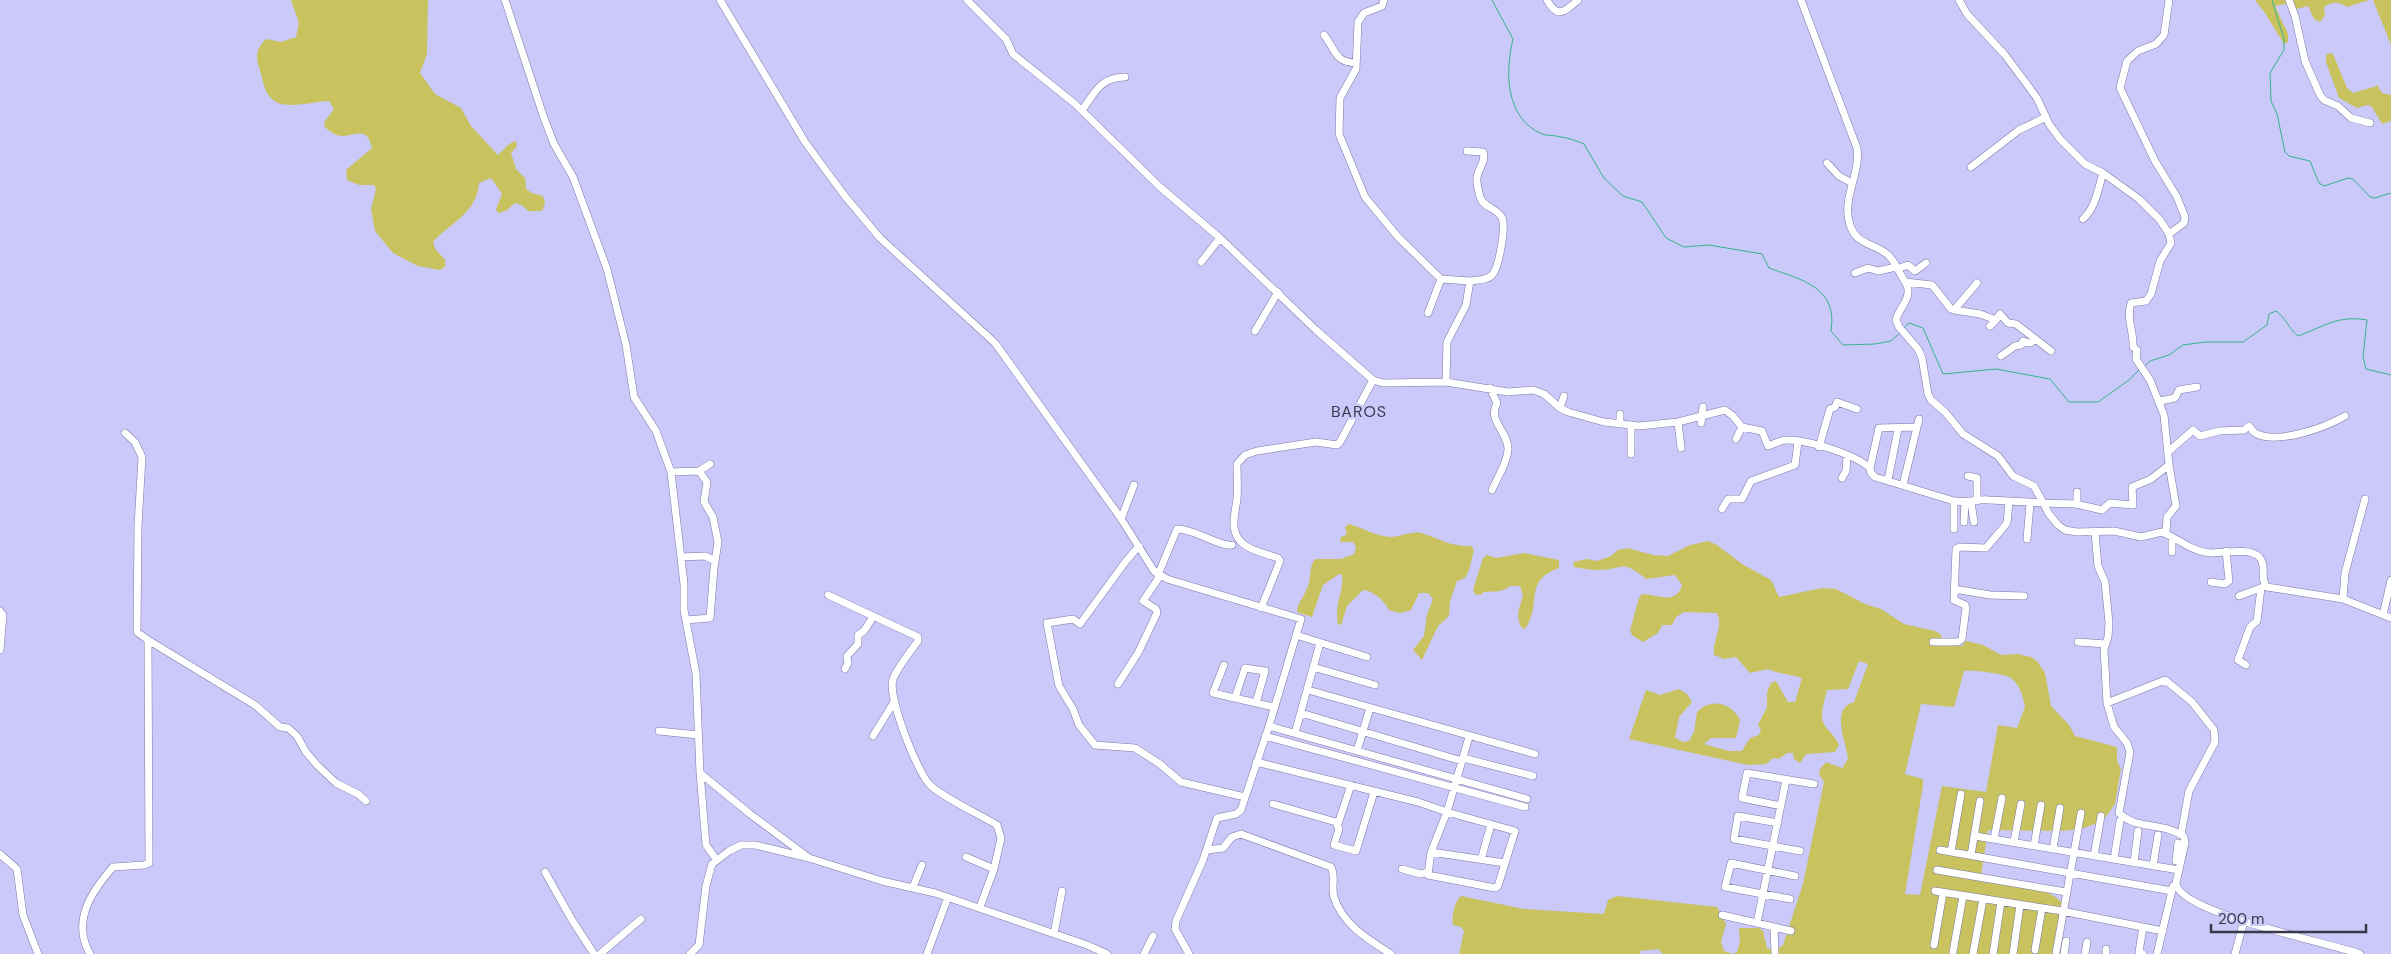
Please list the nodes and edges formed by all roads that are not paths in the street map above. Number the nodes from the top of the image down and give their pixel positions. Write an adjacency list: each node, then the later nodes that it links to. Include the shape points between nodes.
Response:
1 (505, 0): 71 (street, via 544,118 573,177 607,269 624,337 634,397 656,431)
2 (720, 0): 87 (street, via 805,142 844,195 880,238 995,343)
3 (968, 0): 14 (street, via 1006,39 1012,54)
4 (1384, 0): 12 (street, via 1382,6 1364,13 1358,22)
5 (1548, 0): 6 (street, via 1560,12)
6 (1578, 0)
7 (1801, 0): 21 (street, via 1855,141 1858,156)
8 (1959, 0): 15 (street, via 2006,55)
9 (2169, 0): 23 (street, via 2164,35 2156,44 2138,51 2126,61 2120,88 2186,217)
10 (2289, 0): 16 (street, via 2305,60 2320,95 2351,118)
11 (1324, 35): 12 (street, via 1338,58)
12 (1356, 63): 29 (street, via 1355,72 1340,98 1339,134 1356,179 1370,204 1398,237)
13 (1125, 77): 14 (street, via 1102,83)
14 (1082, 110): 24 (street, via 1160,187)
15 (2046, 117): 19 (street, via 2019,130); 20 (street, via 2074,154)
16 (2370, 123)
17 (1467, 151): 30 (street, via 1482,152 1482,166 1477,179 1480,197 1484,204 1500,215 1503,223 1499,260 1494,273 1490,277)
18 (1827, 163): 21 (street, via 1839,176)
19 (1971, 166)
20 (2103, 173): 22 (street, via 2095,203); 23 (street, via 2139,199)
21 (1852, 183): 27 (street, via 1848,212 1851,227 1856,236 1887,254)
22 (2083, 219)
23 (2169, 234): 47 (street, via 2171,243 2160,261 2149,298 2132,302 2129,320 2133,347 2137,350 2136,359)
24 (1220, 238): 25 (street); 33 (street)
25 (1201, 262)
26 (1926, 263): 27 (street, via 1914,271 1906,265)
27 (1896, 266): 28 (street, via 1878,271 1868,268); 31 (street)
28 (1855, 273)
29 (1441, 279): 30 (street); 35 (street)
30 (1470, 281): 43 (street, via 1466,306 1447,342)
31 (1906, 282): 34 (street, via 1932,285); 84 (street, via 1908,294 1896,318 1922,358 1931,400 1963,434 1998,456 2013,476 2034,486)
32 (1977, 283): 34 (street)
33 (1278, 292): 38 (street); 42 (street)
34 (1954, 310): 36 (street)
35 (1428, 313)
36 (1996, 320): 37 (street); 39 (street, via 2000,314)
37 (1990, 326)
38 (1255, 331)
39 (2035, 340): 40 (street); 41 (street, via 2032,343 2024,341)
40 (2051, 350)
41 (2001, 356)
42 (1373, 380): 43 (street, via 1383,383); 109 (street, via 1337,445 1316,442 1257,451 1246,455 1237,464 1237,498 1233,516 1237,536 1243,544 1280,561)
43 (1446, 382): 45 (street)
44 (2197, 387): 47 (street, via 2179,390 2175,398)
45 (1490, 388): 49 (street, via 1508,392 1539,392); 77 (street, via 1496,403 1494,418 1508,450)
46 (1564, 396): 49 (street)
47 (2160, 401): 64 (street)
48 (1703, 407): 53 (street)
49 (1560, 408): 55 (street, via 1594,420)
50 (1857, 409): 62 (street, via 1836,402 1830,409)
51 (1620, 414): 55 (street)
52 (2344, 416): 64 (street, via 2326,426 2276,438 2257,434 2249,426 2244,430 2200,436 2193,430)
53 (1701, 419): 54 (street); 57 (street, via 1712,409 1720,410 1730,412)
54 (1678, 422): 56 (street, via 1646,426); 63 (street)
55 (1620, 423): 56 (street)
56 (1631, 424): 65 (street)
57 (1742, 427): 60 (street); 61 (street, via 1762,431 1768,446 1783,440)
58 (1898, 429): 69 (street, via 1883,427 1878,430); 74 (street); 76 (street, via 1918,423)
59 (125, 433): 116 (street, via 135,442 142,457 138,632)
60 (1736, 438)
61 (1798, 442): 62 (street); 86 (street, via 1795,465 1751,481 1742,499 1728,499)
62 (1819, 447): 66 (street)
63 (1681, 448)
64 (2168, 452): 68 (street)
65 (1631, 454)
66 (1847, 456): 69 (street, via 1857,458); 73 (street)
67 (710, 464): 70 (street)
68 (2169, 465): 85 (street, via 2151,479 2132,487 2133,505 2110,503 2102,510); 92 (street, via 2176,508 2167,517)
69 (1870, 468): 74 (street, via 1873,476)
70 (699, 471): 71 (street); 99 (street, via 707,482 704,502 713,517 718,542)
71 (671, 472): 98 (street)
72 (1968, 476): 81 (street, via 1977,478)
73 (1842, 478)
74 (1888, 480): 76 (street)
75 (1134, 485): 87 (street)
76 (1903, 485): 80 (street)
77 (1492, 490)
78 (2077, 492): 85 (street)
79 (2365, 499): 108 (street, via 2346,570)
80 (1954, 501): 81 (street); 90 (street)
81 (1971, 502): 82 (street); 88 (street); 89 (street)
82 (2009, 502): 83 (street); 104 (street, via 2007,524 1986,548 1956,549)
83 (2030, 504): 84 (street); 93 (street)
84 (2043, 504): 85 (street); 91 (street, via 2065,530)
85 (2076, 504)
86 (1722, 509)
87 (1121, 519): 95 (street)
88 (1964, 522)
89 (1974, 522)
90 (1954, 529)
91 (2095, 532): 92 (street, via 2114,531 2141,537 2159,532); 120 (street, via 2098,566 2106,590 2109,630)
92 (2169, 536): 96 (street, via 2195,550 2210,553); 97 (street)
93 (2027, 539)
94 (1232, 545): 100 (street, via 1225,546 1178,528)
95 (1139, 546): 100 (street); 158 (street, via 1080,624 1073,619 1047,623 1059,686 1079,724 1095,745 1135,748 1181,782)
96 (2226, 551): 102 (street, via 2229,581 2225,584); 103 (street, via 2259,556)
97 (2172, 552)
98 (681, 556): 99 (street, via 705,556); 114 (street)
99 (715, 561): 114 (street, via 710,618)
100 (1159, 575): 109 (street); 127 (street, via 1143,600 1157,613 1138,653)
101 (2391, 580): 111 (street)
102 (2211, 582)
103 (2263, 586): 107 (street); 108 (street); 124 (street, via 2257,621 2250,627 2237,661)
104 (1954, 590): 106 (street); 117 (street, via 1954,601 1966,607 1962,639 1958,642)
105 (828, 595): 112 (street)
106 (2024, 596)
107 (2239, 596)
108 (2343, 599): 111 (street)
109 (1260, 608): 115 (street, via 1300,619)
110 (0, 611): 121 (street, via 3,614)
111 (2383, 615): 113 (street)
112 (873, 617): 126 (street, via 864,631 858,634 858,644 847,656); 131 (street, via 916,635 918,639 893,680)
113 (2391, 618)
114 (686, 620): 141 (street, via 696,674)
115 (1296, 635): 119 (street); 134 (street)
116 (148, 640): 161 (street, via 255,705 280,727 288,728 336,783); 249 (street, via 148,864 113,867 89,898 84,937)
117 (1933, 642)
118 (2078, 642): 120 (street)
119 (1320, 643): 122 (street); 125 (street)
120 (2106, 644): 133 (street)
121 (0, 650)
122 (1367, 657)
123 (1224, 665): 130 (street, via 1213,693)
124 (2246, 665)
125 (1313, 667): 128 (street); 129 (street)
126 (845, 669)
127 (1118, 684)
128 (1375, 685)
129 (1308, 690): 135 (street); 136 (street)
130 (1235, 698): 132 (street); 132 (street, via 1245,668 1265,671)
131 (894, 702): 142 (street); 206 (street, via 922,777 932,787 997,825 1001,838)
132 (1256, 703): 134 (street)
133 (2107, 703): 180 (street, via 2114,728 2130,752 2119,813 2127,820); 180 (street, via 2165,680 2192,702 2214,730 2215,742 2189,791)
134 (1274, 707): 137 (street)
135 (1370, 708): 139 (street); 144 (street)
136 (1301, 713): 139 (street); 140 (street)
137 (1269, 726): 140 (street); 143 (street)
138 (659, 731): 141 (street)
139 (1363, 731): 145 (street); 147 (street)
140 (1295, 733): 145 (street)
141 (698, 735): 149 (street)
142 (873, 736)
143 (1266, 736): 148 (street); 155 (street)
144 (1469, 736): 146 (street); 147 (street)
145 (1357, 751): 151 (street)
146 (1535, 754)
147 (1463, 759): 150 (street); 151 (street)
148 (1256, 762): 154 (street); 158 (street)
149 (700, 772): 198 (street); 199 (street, via 706,845)
150 (1534, 776)
151 (1457, 780): 155 (street); 160 (street)
152 (1786, 780): 153 (street); 165 (street); 165 (street, via 1747,773 1745,781 1742,798)
153 (1814, 784)
154 (1351, 785): 156 (street); 174 (street)
155 (1454, 789): 167 (street); 169 (street)
156 (1374, 792): 169 (street); 174 (street, via 1356,852 1334,845)
157 (1962, 794): 192 (street)
158 (1245, 797): 188 (street, via 1241,810 1236,814 1217,818)
159 (2002, 798): 182 (street)
160 (1527, 799)
161 (366, 801)
162 (1980, 802): 181 (street)
163 (1273, 804): 174 (street)
164 (2021, 804): 183 (street)
165 (1781, 806): 173 (street)
166 (2041, 806): 186 (street)
167 (1525, 807)
168 (2060, 808): 187 (street)
169 (1446, 812): 175 (street); 191 (street)
170 (2080, 812): 193 (street)
171 (2101, 816): 196 (street)
172 (2120, 821): 200 (street)
173 (1778, 823): 185 (street); 185 (street, via 1738,816 1734,839)
174 (1338, 824)
175 (1491, 824): 176 (street); 201 (street)
176 (1515, 831): 178 (street); 203 (street)
177 (2138, 832): 202 (street)
178 (1523, 833)
179 (2158, 835): 205 (street)
180 (2181, 835): 209 (street, via 2185,840)
181 (1975, 836): 182 (street); 195 (street)
182 (1994, 839): 183 (street)
183 (2014, 842): 186 (street)
184 (2178, 843): 209 (street)
185 (1773, 846): 190 (street); 210 (street)
186 (2034, 846): 187 (street)
187 (2053, 849): 193 (street)
188 (1207, 850): 257 (street, via 1176,921 1175,929); 258 (street, via 1222,848 1232,836 1241,834 1331,867 1334,897 1347,922)
189 (1940, 850): 192 (street)
190 (1800, 851)
191 (1431, 852): 201 (street); 212 (street)
192 (1952, 852): 195 (street)
193 (2074, 852): 196 (street); 213 (street)
194 (0, 854): 248 (street, via 17,869 23,915)
195 (1971, 855): 213 (street)
196 (2094, 856): 200 (street)
197 (966, 857): 206 (street)
198 (810, 858): 199 (street, via 754,844 741,845); 215 (street, via 882,881)
199 (716, 859): 243 (street, via 706,886)
200 (2114, 859): 202 (street)
201 (1481, 860): 203 (street)
202 (2134, 862): 205 (street)
203 (1505, 863): 212 (street, via 1496,888 1429,876)
204 (922, 865): 215 (street)
205 (2153, 866): 209 (street)
206 (994, 869): 228 (street)
207 (1402, 869): 212 (street, via 1421,874)
208 (1937, 870): 220 (street)
209 (2177, 870): 218 (street); 233 (street, via 2179,892)
210 (1768, 871): 214 (street); 221 (street); 221 (street, via 1731,864 1725,887)
211 (546, 872): 250 (street)
212 (1427, 872)
213 (2069, 872): 218 (street); 220 (street)
214 (1795, 876)
215 (913, 887): 223 (street)
216 (1062, 891): 239 (street)
217 (1935, 891): 219 (street)
218 (2172, 891): 238 (street)
219 (1943, 892): 222 (street); 244 (street)
220 (2066, 892): 230 (street)
221 (1763, 894): 224 (street); 234 (street)
222 (1963, 896): 225 (street); 246 (street)
223 (948, 897): 228 (street); 254 (street)
224 (1790, 899)
225 (1983, 899): 226 (street); 260 (street)
226 (2001, 902): 227 (street); 261 (street)
227 (2020, 905): 229 (street); 262 (street)
228 (980, 907): 239 (street)
229 (2042, 908): 230 (street); 245 (street)
230 (2062, 911): 236 (street); 247 (street)
231 (1722, 915): 234 (street)
232 (641, 919): 251 (street)
233 (2244, 921): 267 (street); 268 (street)
234 (1757, 923): 235 (street)
235 (1774, 927): 237 (street); 259 (street)
236 (2143, 927): 238 (street); 265 (street, via 2139,952)
237 (1791, 931)
238 (2163, 931): 266 (street)
239 (1054, 934): 255 (street)
240 (1153, 936): 256 (street)
241 (2066, 941): 263 (street)
242 (2087, 942): 264 (street)
243 (699, 945): 252 (street); 253 (street)
244 (1934, 945)
245 (2035, 950)
246 (1953, 952)
247 (2056, 952)
248 (38, 954)
249 (90, 954)
250 (594, 954)
251 (600, 954)
252 (690, 954)
253 (704, 954)
254 (927, 954)
255 (1107, 954)
256 (1144, 954)
257 (1189, 954)
258 (1391, 954)
259 (1775, 954)
260 (1972, 954)
261 (1993, 954)
262 (2013, 954)
263 (2064, 954)
264 (2085, 954)
265 (2143, 954)
266 (2156, 954)
267 (2235, 954)
268 (2360, 954)

